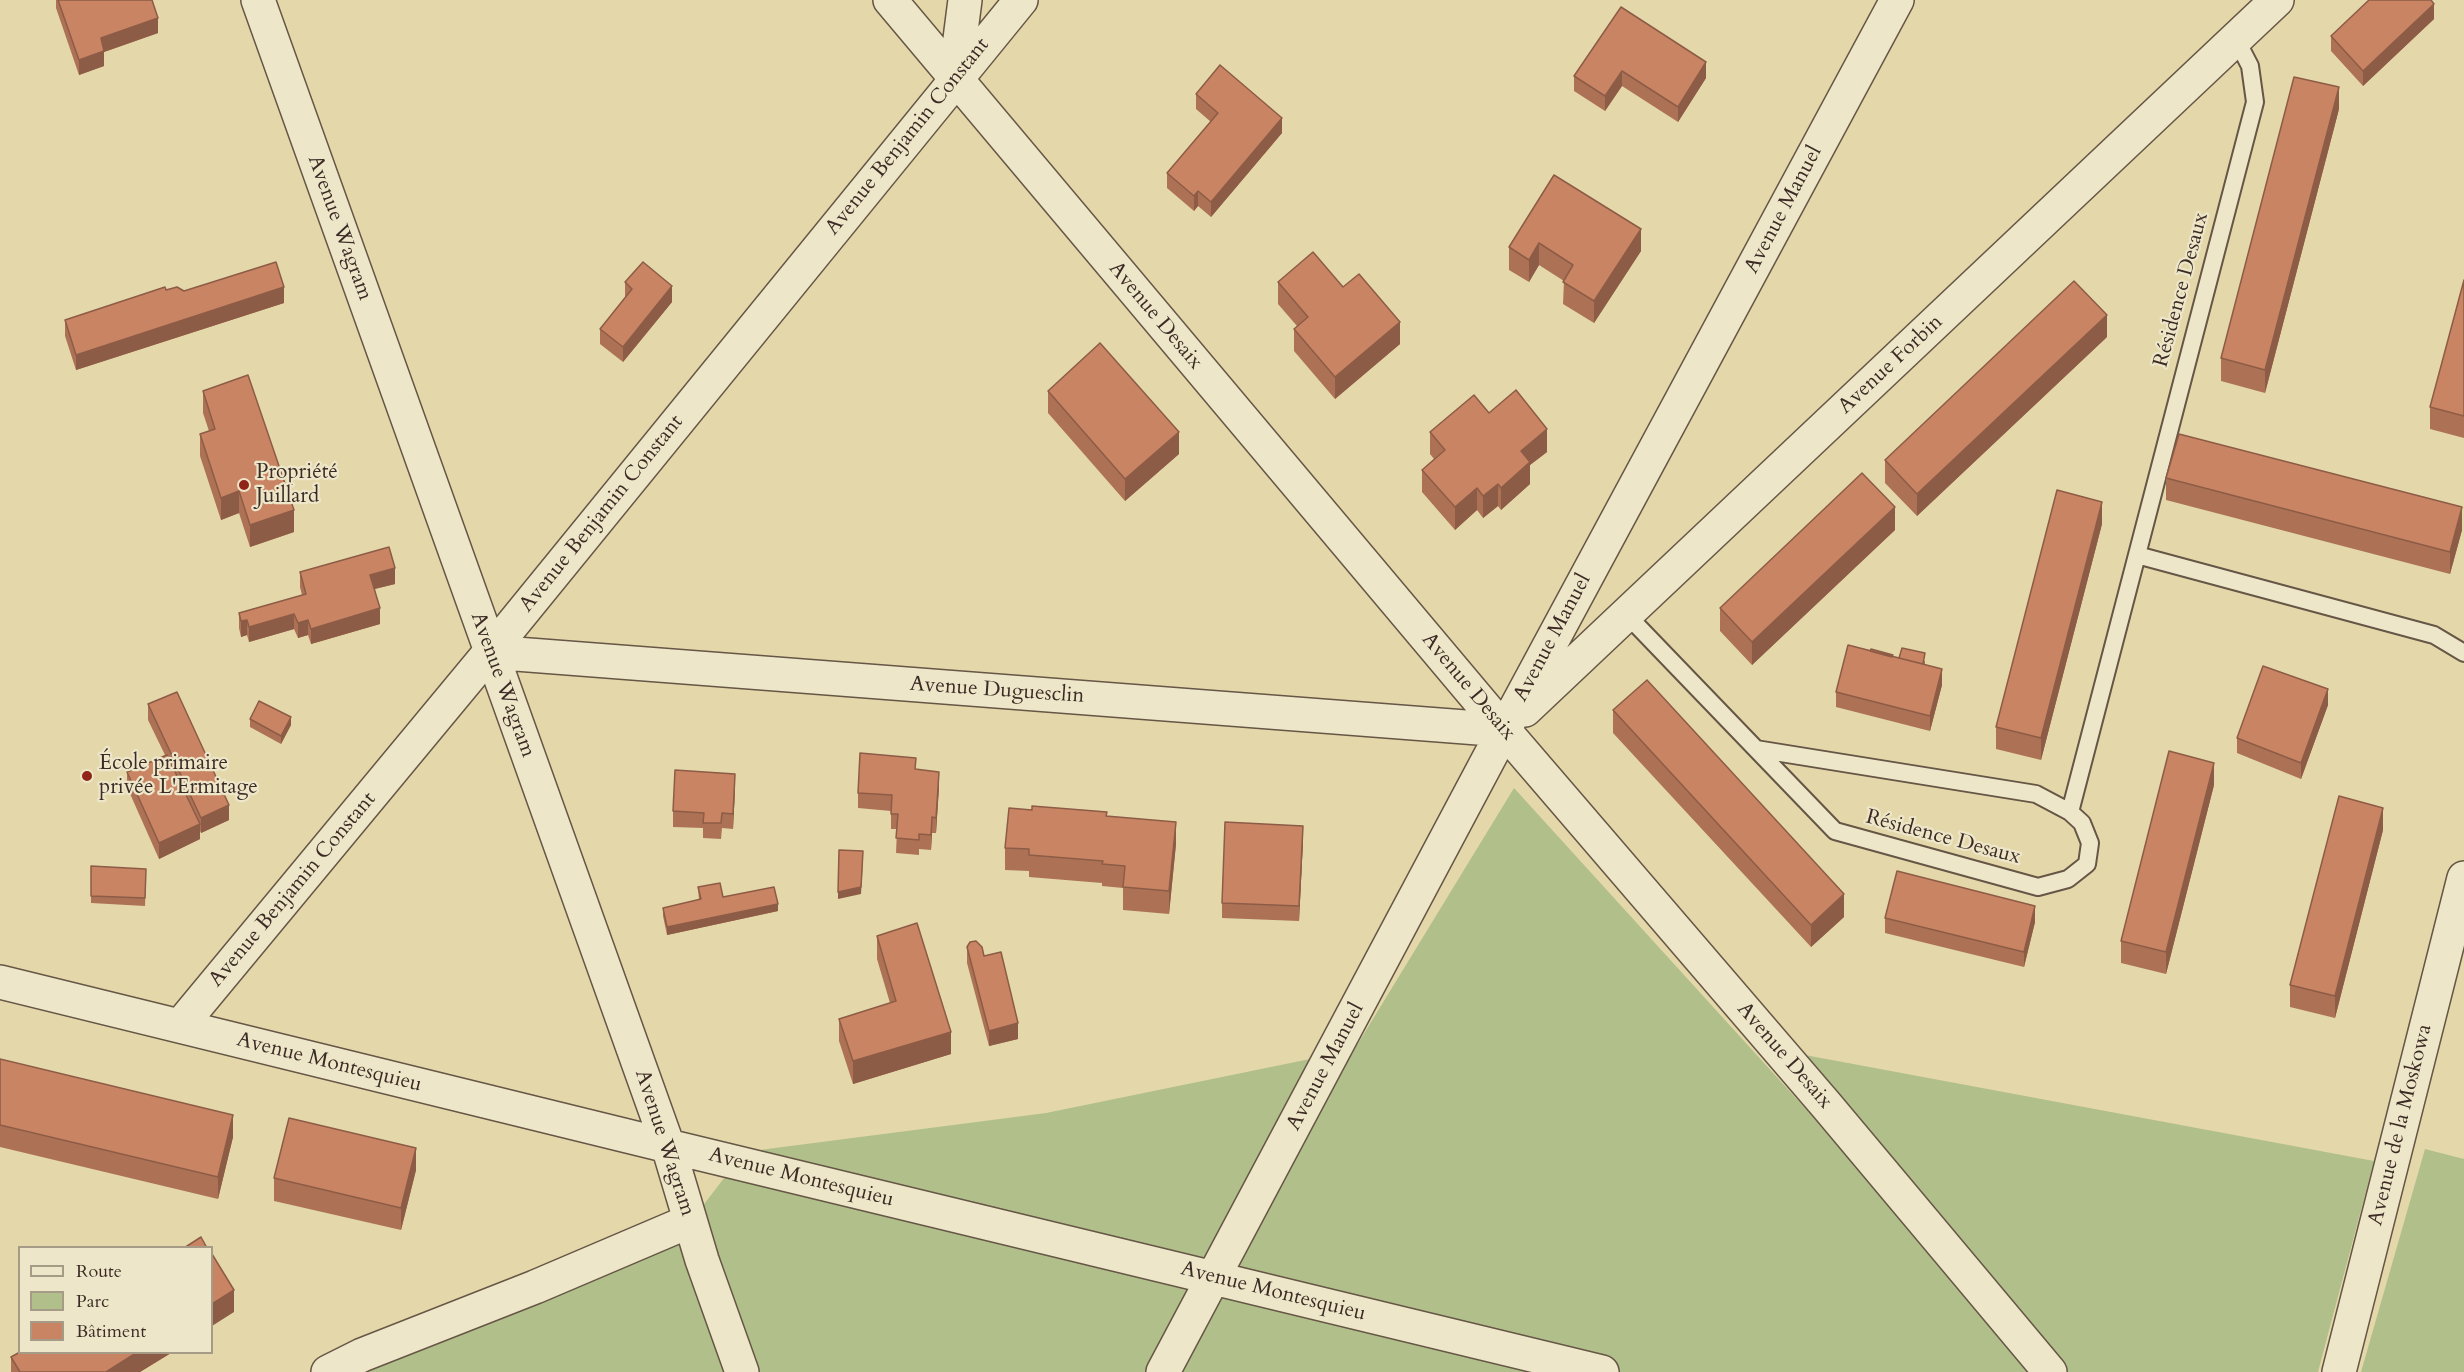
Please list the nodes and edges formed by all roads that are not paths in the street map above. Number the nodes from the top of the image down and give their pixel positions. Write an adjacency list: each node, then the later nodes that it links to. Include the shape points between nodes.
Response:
1 (258, 0): 11 (street, Avenue Wagram)
2 (890, 0): 8 (street, Avenue Desaix)
3 (965, 0): 8 (street)
4 (1021, 0): 8 (street, Avenue Benjamin Constant)
5 (1897, 0): 13 (street, Avenue Manuel)
6 (2277, 0): 7 (street, Avenue Forbin)
7 (2236, 39): 9 (lane, Résidence Desaux, via 2250,66 2255,102); 10 (street, Avenue Forbin)
8 (955, 78): 11 (street, Avenue Benjamin Constant); 13 (street, Avenue Desaix)
9 (2137, 555): 12 (lane, via 2434,635); 15 (lane, Résidence Desaux)
10 (1627, 615): 13 (street, Avenue Forbin); 14 (lane, Résidence Desaux)
11 (490, 652): 13 (street, Avenue Duguesclin); 18 (street, Avenue Benjamin Constant); 19 (street, Avenue Wagram)
12 (2464, 653)
13 (1504, 730): 21 (street, Avenue Manuel); 26 (street, Avenue Desaix)
14 (1756, 749): 15 (lane, Résidence Desaux, via 2036,795); 15 (lane, Résidence Desaux, via 1835,831 2038,887 2068,879 2087,864 2090,843 2082,823)
15 (2070, 812)
16 (2464, 878): 27 (street, Avenue de la Moskowa)
17 (0, 982): 18 (street, Avenue Montesquieu)
18 (180, 1026): 19 (street, Avenue Montesquieu)
19 (668, 1146): 20 (street, Avenue Wagram); 21 (street, Avenue Montesquieu)
20 (690, 1221): 22 (street); 23 (street, Avenue Wagram)
21 (1213, 1278): 24 (street, Avenue Manuel); 25 (street, Avenue Montesquieu)
22 (328, 1372)
23 (742, 1372)
24 (1163, 1372)
25 (1602, 1372)
26 (2050, 1372)
27 (2339, 1372)

